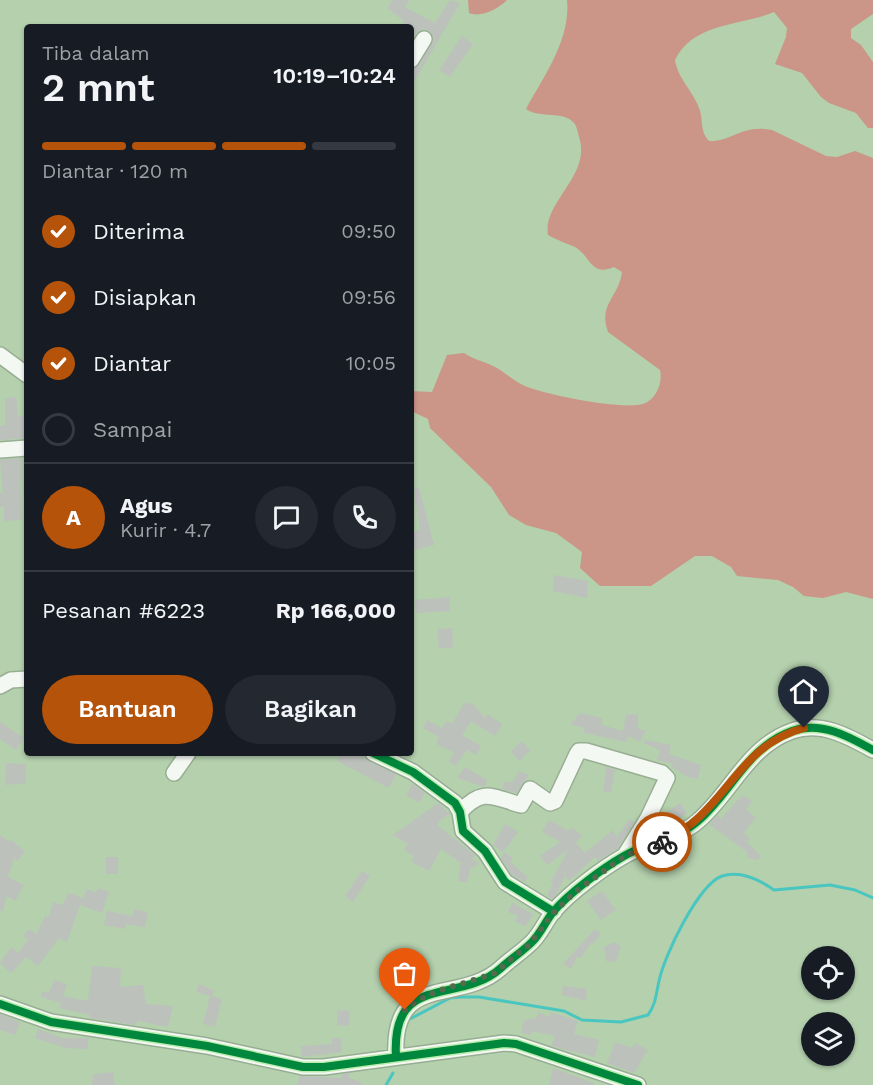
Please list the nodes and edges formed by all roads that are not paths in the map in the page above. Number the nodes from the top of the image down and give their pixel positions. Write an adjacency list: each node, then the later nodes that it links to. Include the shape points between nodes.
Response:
1 (424, 39): 2 (street)
2 (414, 55)
3 (0, 354): 4 (street)
4 (24, 373)
5 (24, 448): 6 (street)
6 (0, 450)
7 (24, 679): 8 (street)
8 (0, 686)
9 (873, 750): 14 (street, via 826,728 792,731 754,754 697,822 668,839)
10 (186, 756): 12 (street)
11 (379, 756): 13 (street, via 431,783)
12 (174, 773)
13 (460, 812): 14 (street, via 480,796 521,805 530,789 553,802 577,754 586,751 662,773 667,778); 15 (street, via 463,831 485,851 505,882)
14 (626, 855): 15 (street)
15 (554, 912): 17 (street, via 530,944 493,974 418,1000 405,1010 396,1034)
16 (0, 1004): 17 (street, via 51,1022 207,1046 303,1067)
17 (408, 1055): 18 (street, via 488,1043 516,1044)
18 (638, 1085)

